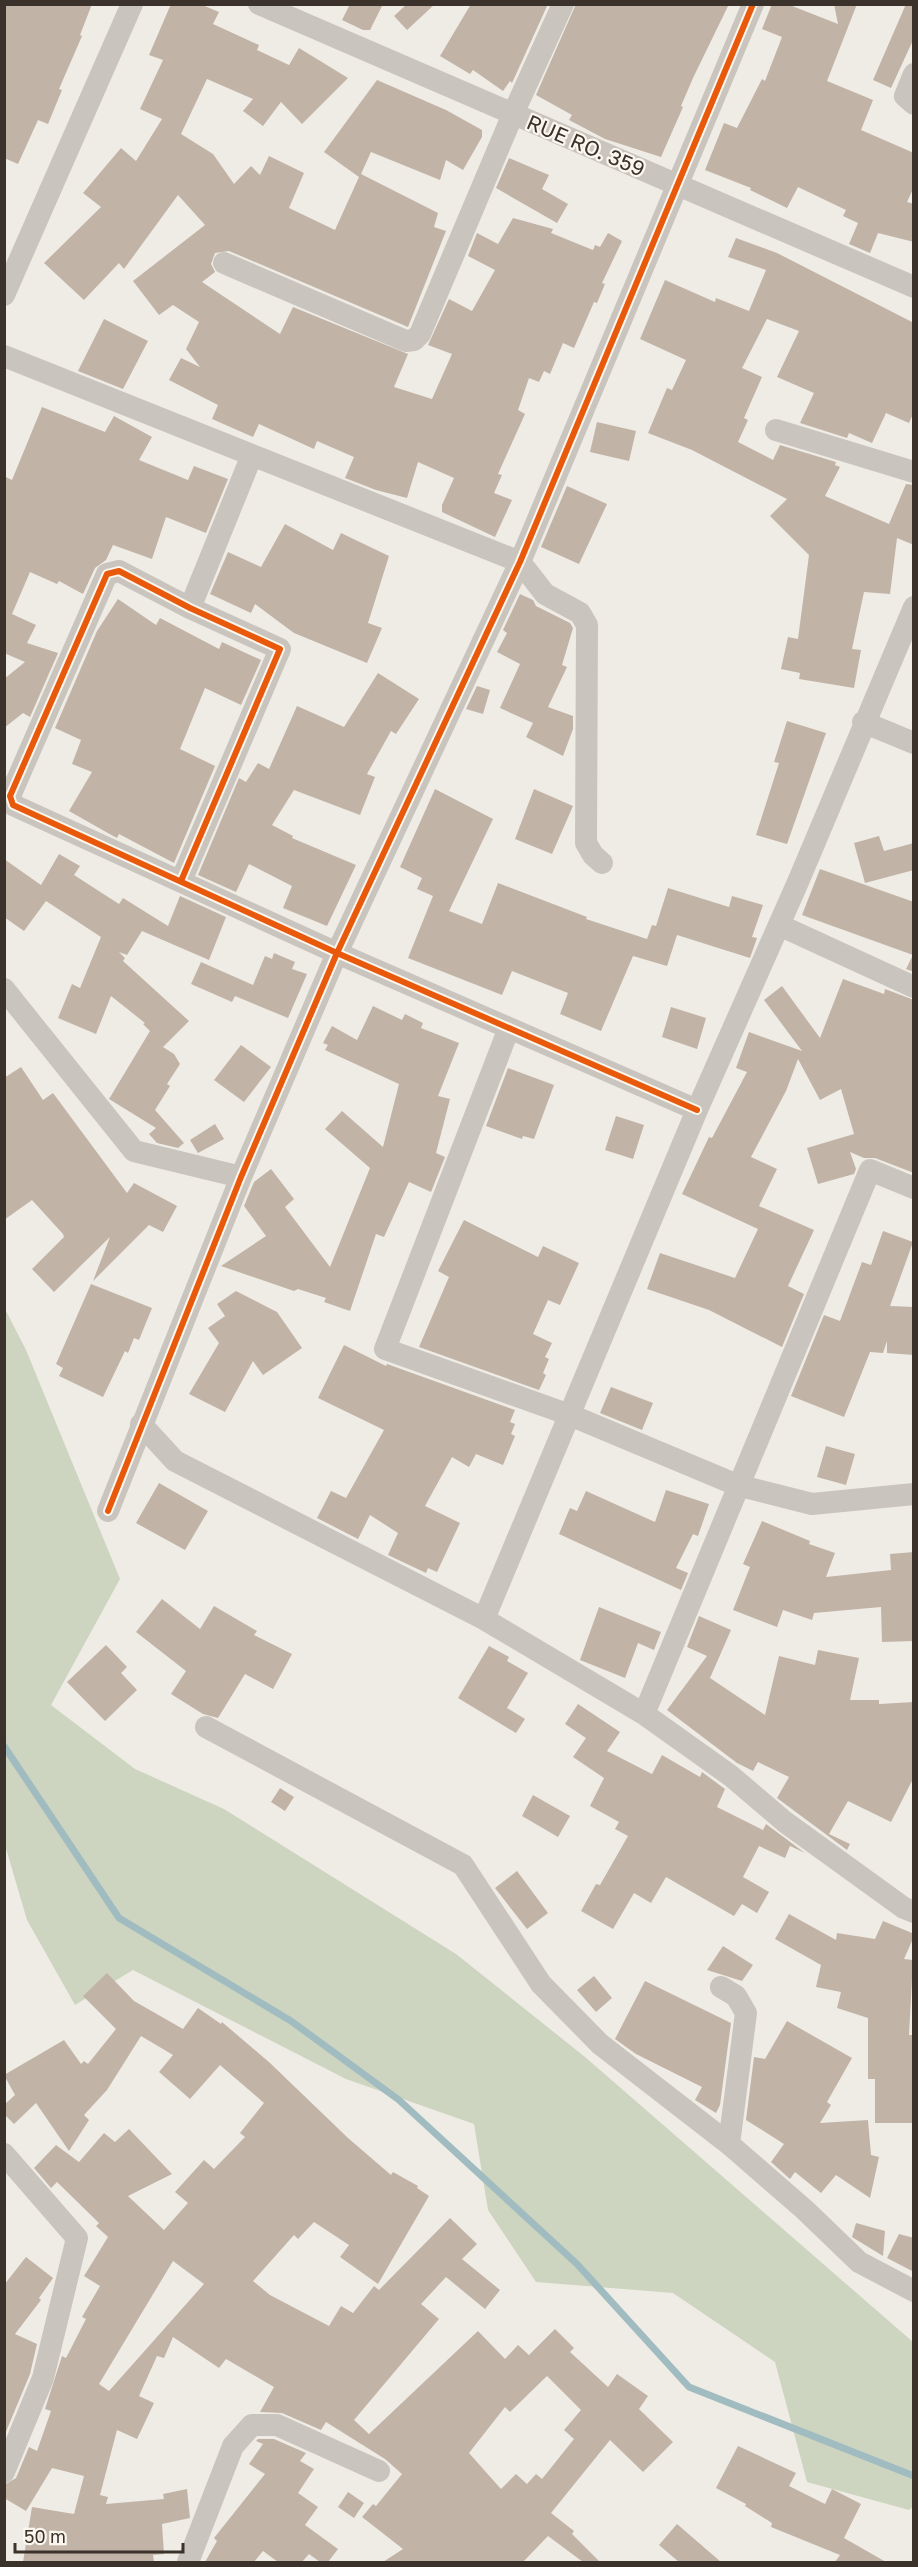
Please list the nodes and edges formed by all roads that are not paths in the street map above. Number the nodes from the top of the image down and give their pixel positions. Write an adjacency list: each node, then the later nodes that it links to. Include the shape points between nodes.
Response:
1 (132, 4): 11 (street)
2 (259, 4): 7 (street, RUE RO. 359)
3 (563, 4): 7 (street)
4 (753, 4): 8 (street)
5 (914, 74): 6 (street, via 905,96)
6 (914, 104)
7 (513, 114): 8 (street, RUE RO. 359); 9 (street, via 420,334 414,340 406,340)
8 (676, 183): 10 (street, RUE RO. 359); 16 (street)
9 (224, 262)
10 (914, 287)
11 (4, 294)
12 (4, 356): 14 (street)
13 (776, 430): 15 (street)
14 (252, 455): 16 (street); 18 (street)
15 (914, 472)
16 (520, 562): 21 (street, via 545,594 580,613 586,625 586,843); 24 (street)
17 (914, 607): 19 (street)
18 (190, 608): 22 (street, via 278,646 280,653); 22 (street, via 119,571 107,574 10,796 12,805)
19 (863, 722): 20 (street); 23 (street)
20 (914, 743)
21 (602, 864)
22 (181, 881): 24 (street)
23 (779, 926): 25 (street); 28 (street)
24 (337, 953): 27 (street); 29 (street)
25 (914, 987)
26 (4, 989): 29 (street, via 134,1151)
27 (508, 1028): 28 (street); 31 (street, via 386,1348)
28 (697, 1110): 31 (street)
29 (242, 1177): 32 (street)
30 (914, 1188): 33 (street, via 870,1170)
31 (570, 1415): 33 (street); 36 (street)
32 (141, 1424): 35 (street); 36 (street, via 175,1461)
33 (737, 1485): 34 (street, via 812,1504); 37 (street)
34 (914, 1494)
35 (108, 1511)
36 (484, 1620): 37 (street)
37 (644, 1714): 39 (street, via 731,1776 794,1829)
38 (206, 1727): 41 (street, via 463,1865 541,1984 600,2044)
39 (914, 1912)
40 (721, 1987): 41 (street, via 736,1996 746,2013)
41 (729, 2145): 43 (street, via 859,2262)
42 (4, 2154): 45 (street, via 78,2238 43,2378)
43 (914, 2291)
44 (379, 2471): 46 (street, via 277,2425 252,2425 233,2446)
45 (4, 2472)
46 (188, 2562)

